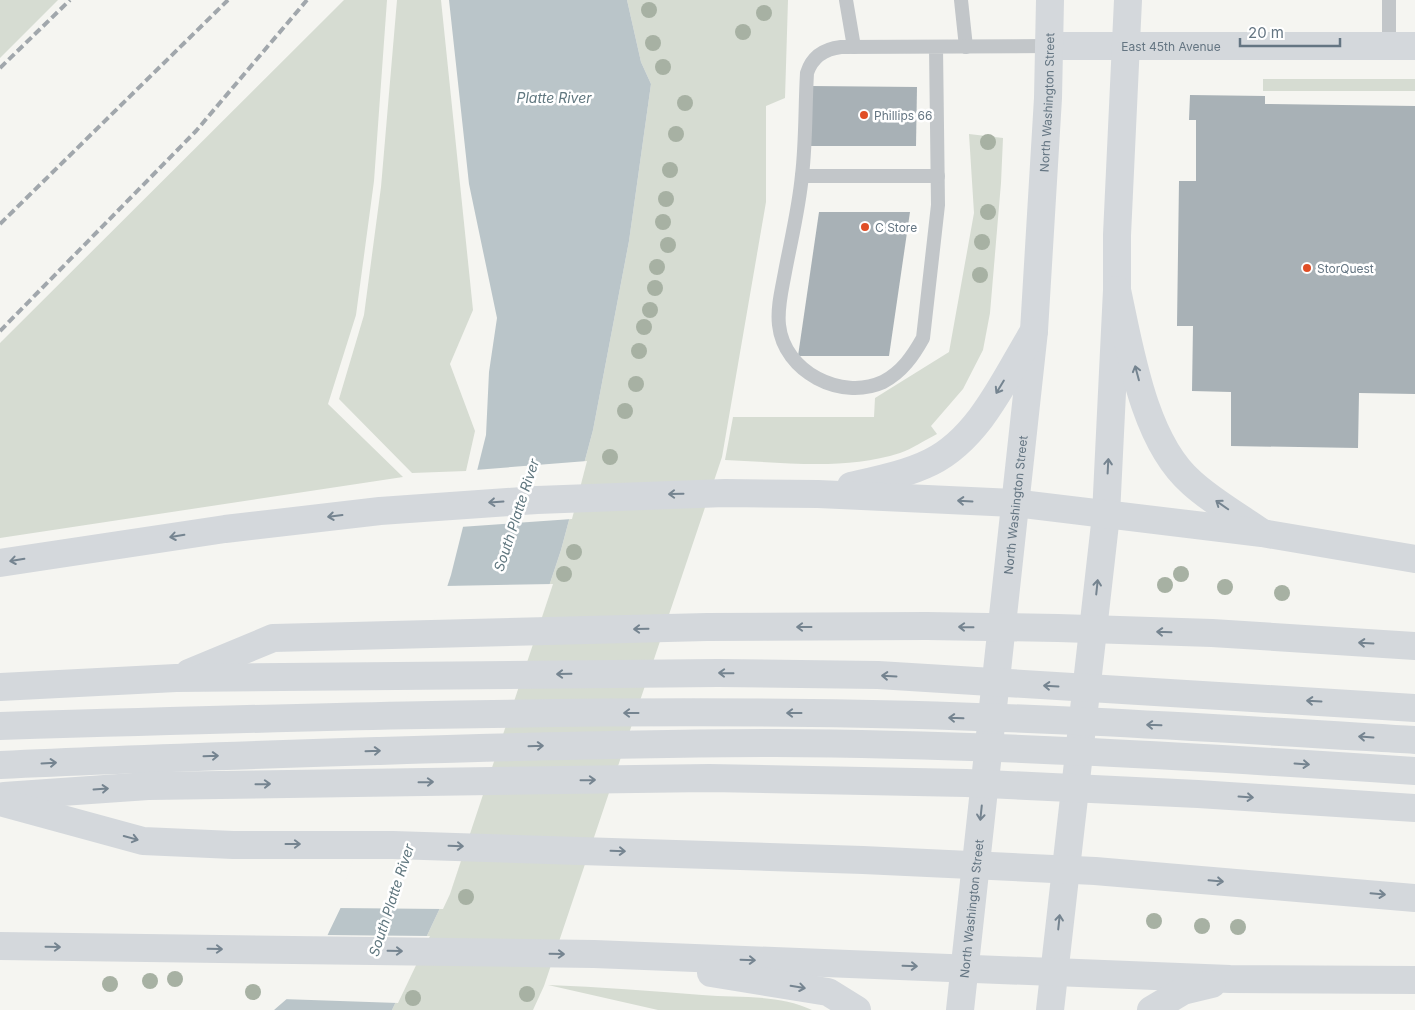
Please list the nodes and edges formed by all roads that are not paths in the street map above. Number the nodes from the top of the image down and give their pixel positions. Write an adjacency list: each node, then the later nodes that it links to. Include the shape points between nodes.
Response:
1 (846, 0): 9 (lane)
2 (961, 0): 11 (lane)
3 (1050, 0): 6 (main road, North Washington Street)
4 (1128, 0): 7 (main road)
5 (1389, 0): 8 (lane)
6 (1049, 46): 7 (main road, East 45th Avenue); 11 (lane); 15 (main road, North Washington Street)
7 (1127, 46): 8 (main road, East 45th Avenue); 14 (main road)
8 (1402, 46)
9 (854, 47): 10 (lane); 12 (lane, via 824,51 809,66)
10 (936, 47): 11 (lane); 13 (lane)
11 (966, 47)
12 (802, 176): 13 (lane); 13 (lane, via 780,301 782,338 805,371 830,384 857,388 883,382 900,371 923,338 938,205)
13 (938, 176)
14 (1118, 290): 18 (main road, one-way to 14); 19 (main road, one-way to 14, via 1191,483 1157,438 1128,339)
15 (1034, 330): 16 (main road, one-way to 16, via 968,435 932,462 886,478); 17 (main road, North Washington Street)
16 (818, 494): 17 (main road, one-way to 16); 21 (main road, one-way to 21, via 725,493 537,500 380,511 225,529)
17 (1014, 503): 18 (main road); 36 (main road, North Washington Street, one-way to 36)
18 (1106, 515): 19 (main road); 37 (main road, one-way to 18)
19 (1262, 533): 20 (main road)
20 (1415, 559)
21 (0, 563)
22 (1415, 646): 23 (main road, one-way to 23, via 1212,633 955,626 273,638)
23 (176, 678): 24 (main road); 25 (main road, one-way to 23, via 878,675 746,673)
24 (0, 686)
25 (1415, 708)
26 (0, 726): 27 (main road, one-way to 26, via 1202,727 813,713 556,713)
27 (1415, 740)
28 (0, 765): 29 (main road, one-way to 29, via 605,744 778,743 1201,757)
29 (1415, 772)
30 (0, 796): 32 (main road, one-way to 32, via 148,786 684,778 966,783)
31 (0, 802): 33 (main road, one-way to 33, via 143,841 853,859 1167,877)
32 (1415, 808)
33 (1415, 898)
34 (0, 946): 35 (main road, one-way to 35)
35 (594, 954): 36 (main road, one-way to 36); 40 (main road, one-way to 40, via 828,992)
36 (964, 968): 37 (main road); 41 (main road, North Washington Street)
37 (1054, 971): 38 (main road); 42 (main road)
38 (1230, 979): 39 (main road); 43 (main road, via 1183,991)
39 (1415, 980)
40 (857, 1010)
41 (960, 1010)
42 (1050, 1010)
43 (1151, 1010)

